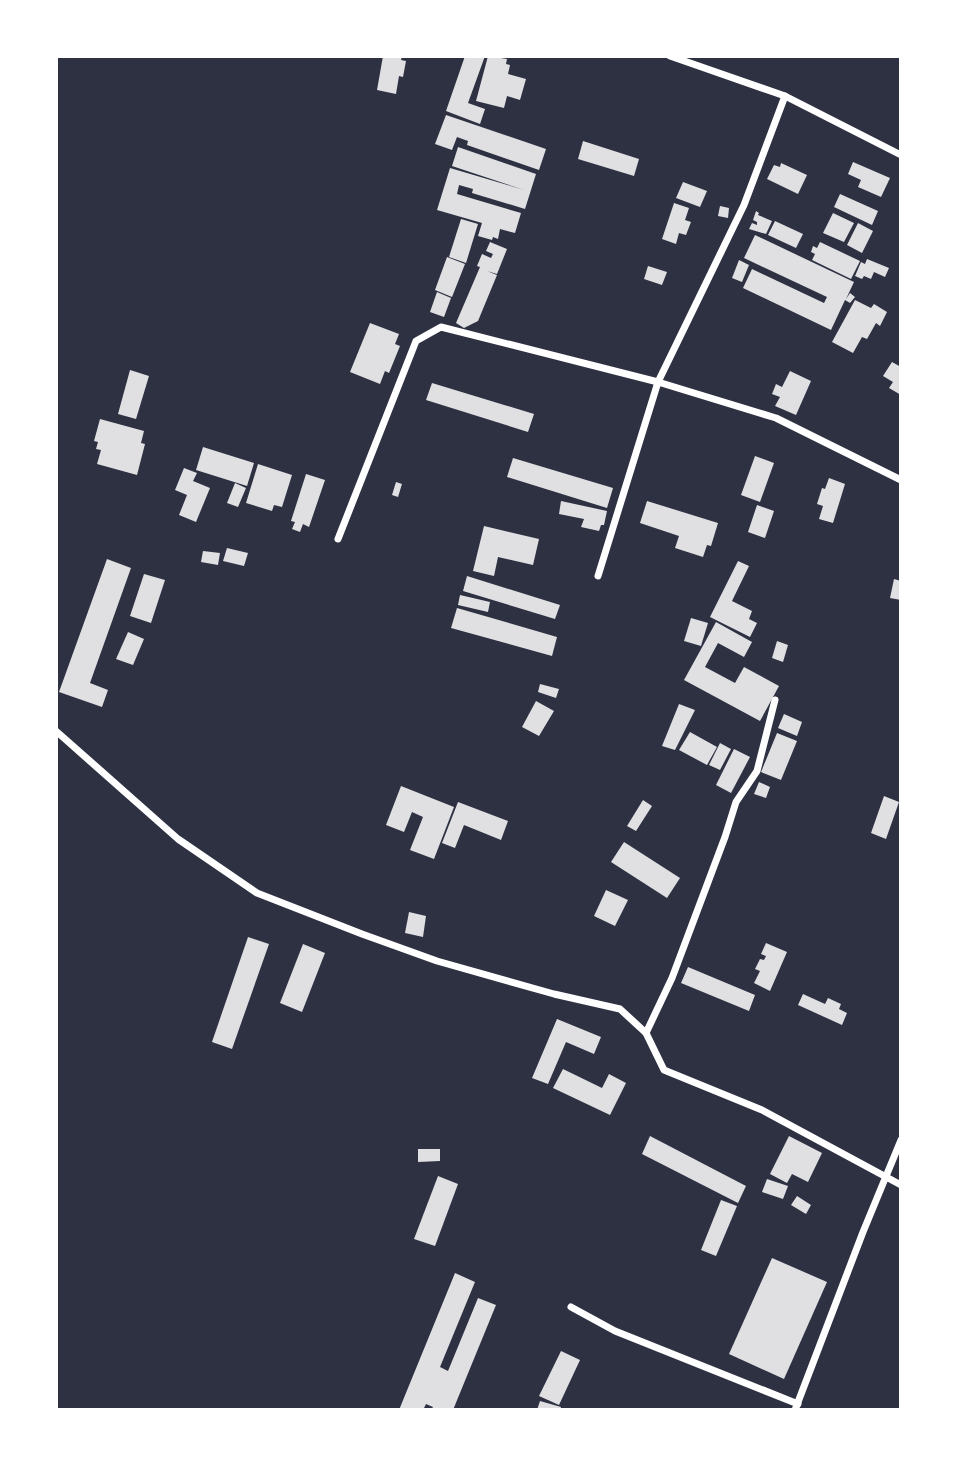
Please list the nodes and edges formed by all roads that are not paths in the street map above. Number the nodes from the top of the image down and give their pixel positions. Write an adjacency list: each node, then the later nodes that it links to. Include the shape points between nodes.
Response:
1 (670, 56): 2 (street)
2 (785, 96): 3 (street); 4 (street, via 744,205)
3 (901, 155)
4 (658, 382): 6 (street, via 776,418); 7 (street, via 441,327 416,341); 8 (street)
5 (901, 469): 6 (street)
6 (899, 478)
7 (338, 539)
8 (598, 576)
9 (775, 700): 11 (street, via 757,771 736,802 672,978)
10 (56, 731): 11 (street, via 178,839 257,893 438,961 620,1009)
11 (646, 1033): 13 (street, via 664,1070 762,1110)
12 (901, 1140): 13 (street)
13 (886, 1178): 14 (street); 16 (street)
14 (901, 1185)
15 (570, 1307): 16 (street, via 615,1331)
16 (796, 1407)

